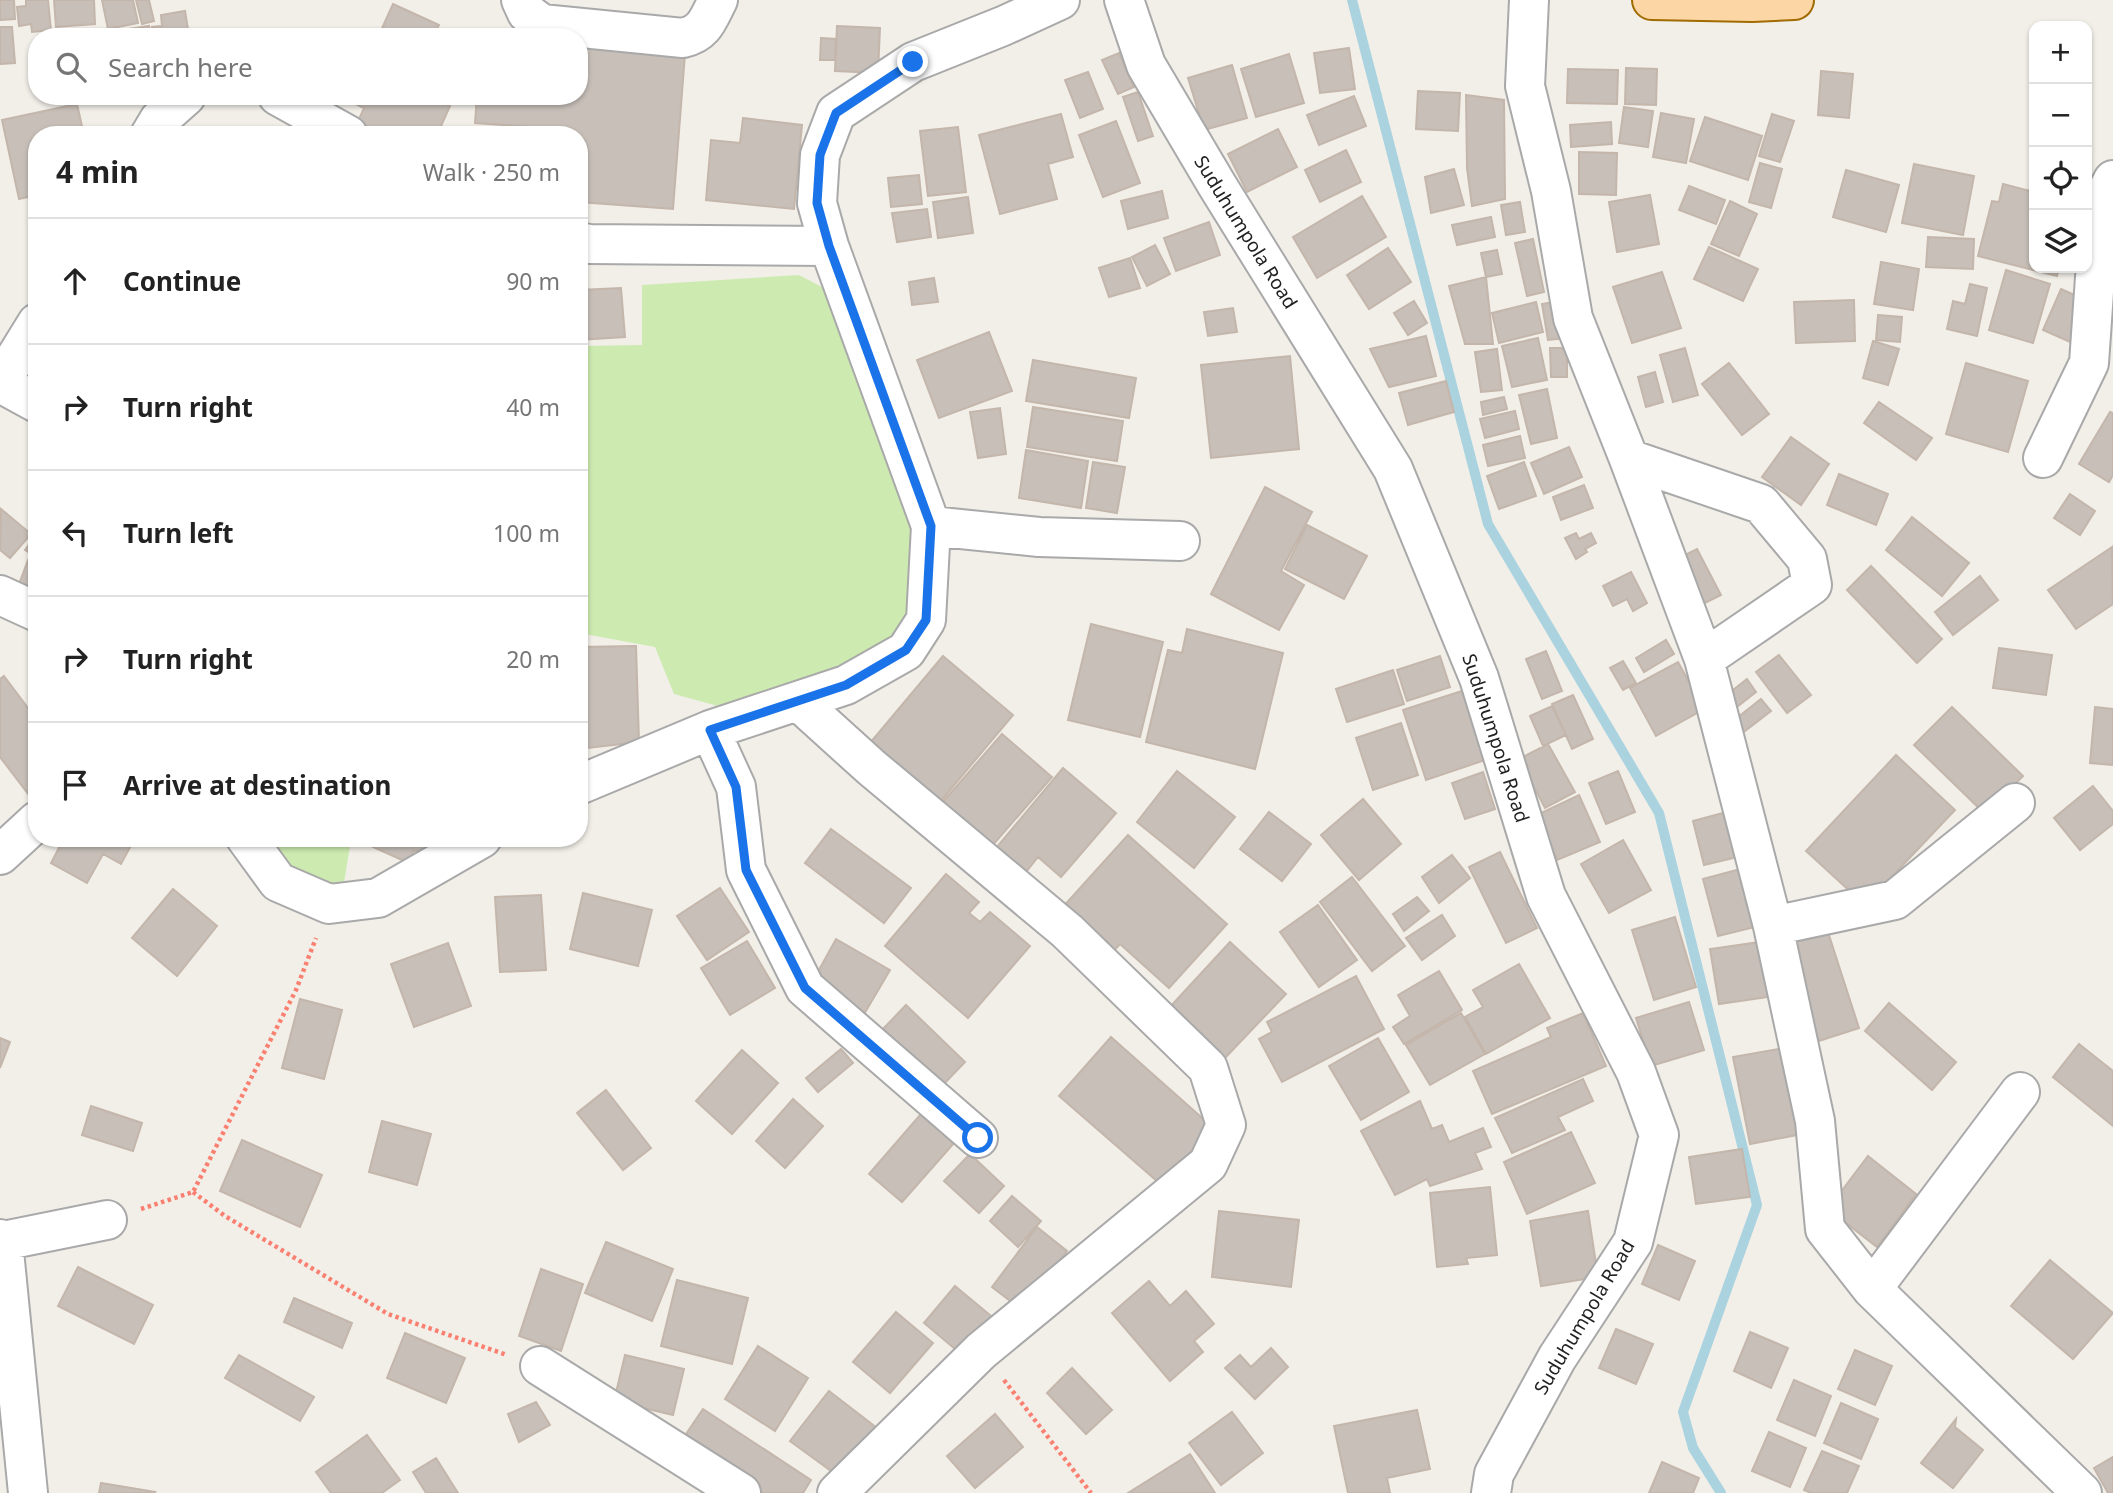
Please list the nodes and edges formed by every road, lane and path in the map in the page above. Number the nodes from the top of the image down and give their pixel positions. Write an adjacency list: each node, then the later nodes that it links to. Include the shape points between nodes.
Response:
1 (521, 0): 8 (street, via 527,13 542,24)
2 (718, 0): 9 (street, via 694,36)
3 (1060, 0): 16 (street, via 913,62 836,113 820,155 817,203)
4 (1124, 0): 49 (street, Suduhumpola Road, via 1146,65 1393,469 1479,678 1546,895 1636,1072 1659,1135 1633,1242 1557,1357 1494,1474)
5 (1529, 0): 21 (street, via 1525,86 1551,191 1573,318)
6 (1652, 0): 7 (main road)
7 (1794, 0)
8 (582, 28)
9 (588, 29)
10 (176, 105): 12 (street)
11 (294, 105): 13 (street)
12 (155, 126)
13 (332, 126)
14 (2113, 180): 20 (street, via 2100,206 2089,363)
15 (588, 244): 16 (street)
16 (829, 246): 22 (street)
17 (28, 338): 18 (street)
18 (0, 383): 19 (street)
19 (28, 398)
20 (2043, 458)
21 (1629, 459): 26 (street); 26 (street, via 1761,504 1807,559 1812,585)
22 (931, 526): 23 (street, via 1039,537); 27 (street, via 926,620 906,650 846,685)
23 (1180, 541)
24 (0, 595): 25 (street)
25 (28, 608)
26 (1704, 659): 36 (street)
27 (799, 702): 28 (street); 43 (street, via 1066,932 1208,1068 1226,1125 1208,1164)
28 (710, 730): 29 (street); 38 (street, via 736,787 746,870 805,988)
29 (588, 781)
30 (2015, 803): 36 (street, via 1895,900)
31 (28, 829): 34 (street)
32 (253, 847): 35 (street, via 278,882)
33 (466, 847): 35 (street, via 378,898)
34 (0, 855)
35 (329, 904): 39 (path, via 296,990)
36 (1773, 926): 42 (street, via 1815,1121 1825,1229)
37 (2020, 1092): 42 (street)
38 (978, 1138)
39 (193, 1192): 40 (path); 44 (path, via 388,1314)
40 (107, 1220): 41 (street)
41 (2, 1240): 45 (street)
42 (1872, 1289): 50 (street)
43 (981, 1350): 47 (street); 48 (path)
44 (540, 1366): 46 (street)
45 (28, 1493)
46 (741, 1493)
47 (837, 1493)
48 (1091, 1493)
49 (1491, 1493)
50 (2082, 1493)

